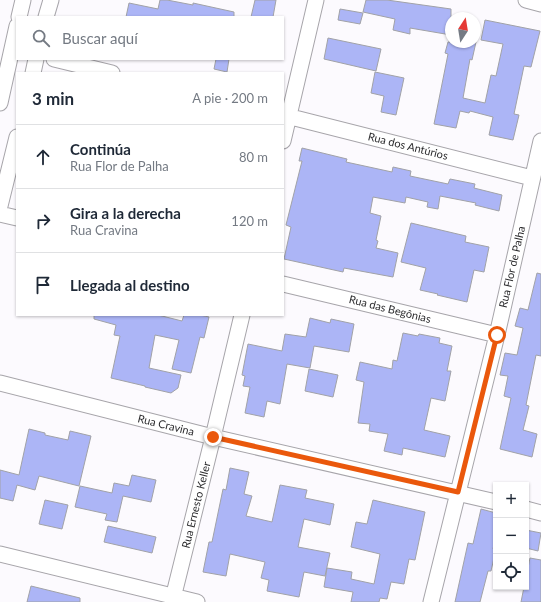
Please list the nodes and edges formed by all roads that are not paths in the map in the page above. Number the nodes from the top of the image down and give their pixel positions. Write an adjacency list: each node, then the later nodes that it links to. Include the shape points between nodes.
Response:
1 (23, 0): 6 (street)
2 (51, 0): 7 (street)
3 (316, 0): 15 (street)
4 (526, 0): 5 (street)
5 (541, 4)
6 (19, 16)
7 (46, 16)
8 (16, 29): 9 (street)
9 (10, 49): 14 (street)
10 (36, 60): 12 (street)
11 (58, 60): 13 (street)
12 (33, 72)
13 (108, 72)
14 (0, 102)
15 (286, 115): 16 (street); 19 (street, Rua dos Antúrios)
16 (284, 132)
17 (16, 141): 20 (street)
18 (541, 141): 19 (street, Rua Flor de Palha)
19 (532, 178): 25 (street, Rua Flor de Palha)
20 (0, 206)
21 (0, 214): 22 (street)
22 (16, 218)
23 (284, 284): 25 (street, Rua das Begônias)
24 (242, 316): 27 (street, Rua Ernesto Keller)
25 (497, 335): 28 (street, Rua Flor de Palha)
26 (0, 384): 27 (street, Rua Cravina)
27 (213, 437): 28 (street, Rua Cravina); 33 (street, Rua Ernesto Keller)
28 (458, 492): 29 (street, Rua Cravina); 35 (street, Rua Flor de Palha)
29 (493, 501)
30 (529, 510): 31 (street)
31 (541, 513)
32 (0, 554): 33 (street)
33 (172, 599): 34 (street)
34 (197, 602)
35 (431, 602)

